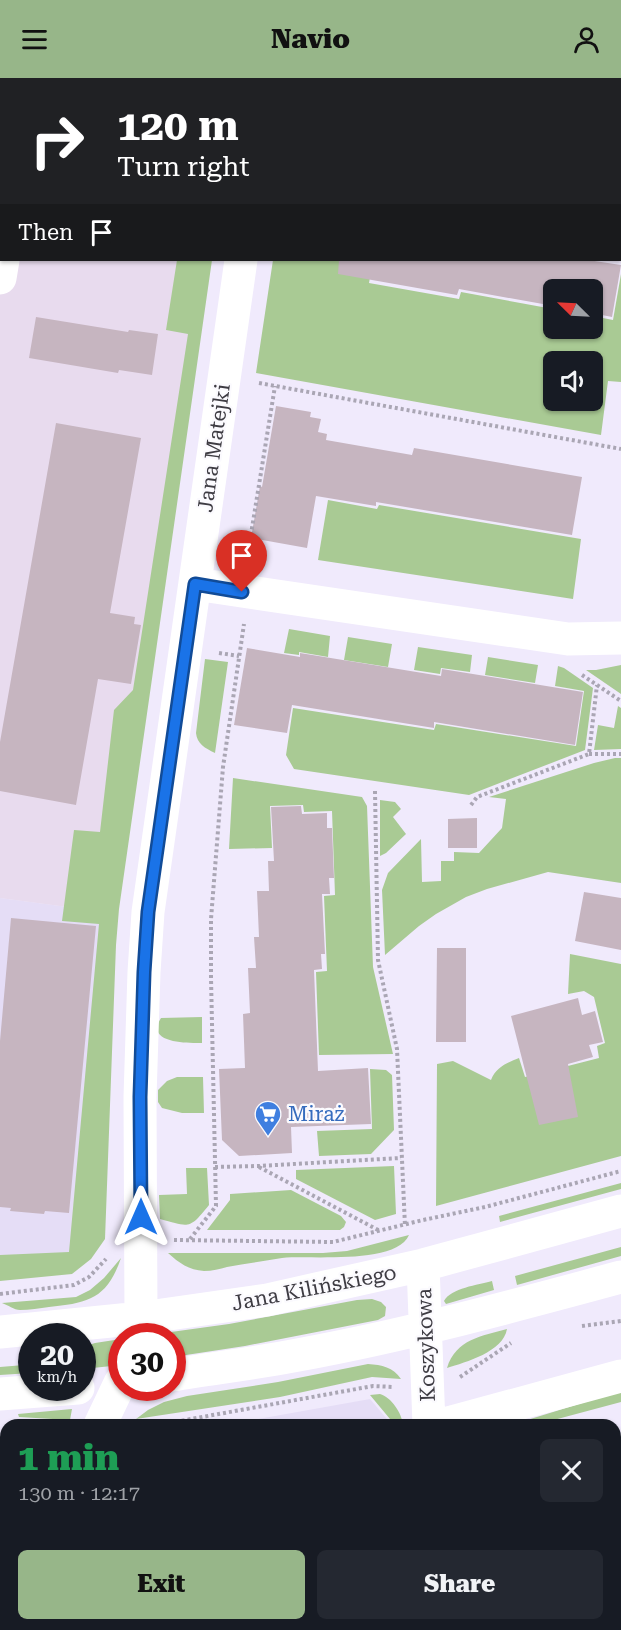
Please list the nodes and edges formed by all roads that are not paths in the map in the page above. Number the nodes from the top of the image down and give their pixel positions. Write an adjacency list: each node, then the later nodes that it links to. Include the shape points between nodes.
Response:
1 (3, 261): 3 (street)
2 (241, 261): 4 (street, Jana Matejki)
3 (0, 278)
4 (195, 584): 5 (street, via 568,639); 9 (street, Jana Matejki, via 148,912 140,1097)
5 (620, 635)
6 (621, 1211): 7 (street, Jana Kilińskiego)
7 (423, 1265): 9 (street, Jana Kilińskiego, via 267,1300); 10 (street, Koszykowa)
8 (621, 1277): 10 (street)
9 (141, 1318): 11 (street, Jana Kilińskiego)
10 (425, 1328): 12 (street, via 298,1355); 18 (street, Koszykowa)
11 (0, 1332)
12 (186, 1373)
13 (621, 1376): 19 (street)
14 (18, 1393): 15 (street)
15 (0, 1394)
16 (112, 1401): 17 (street)
17 (103, 1419)
18 (429, 1419)
19 (463, 1419)

